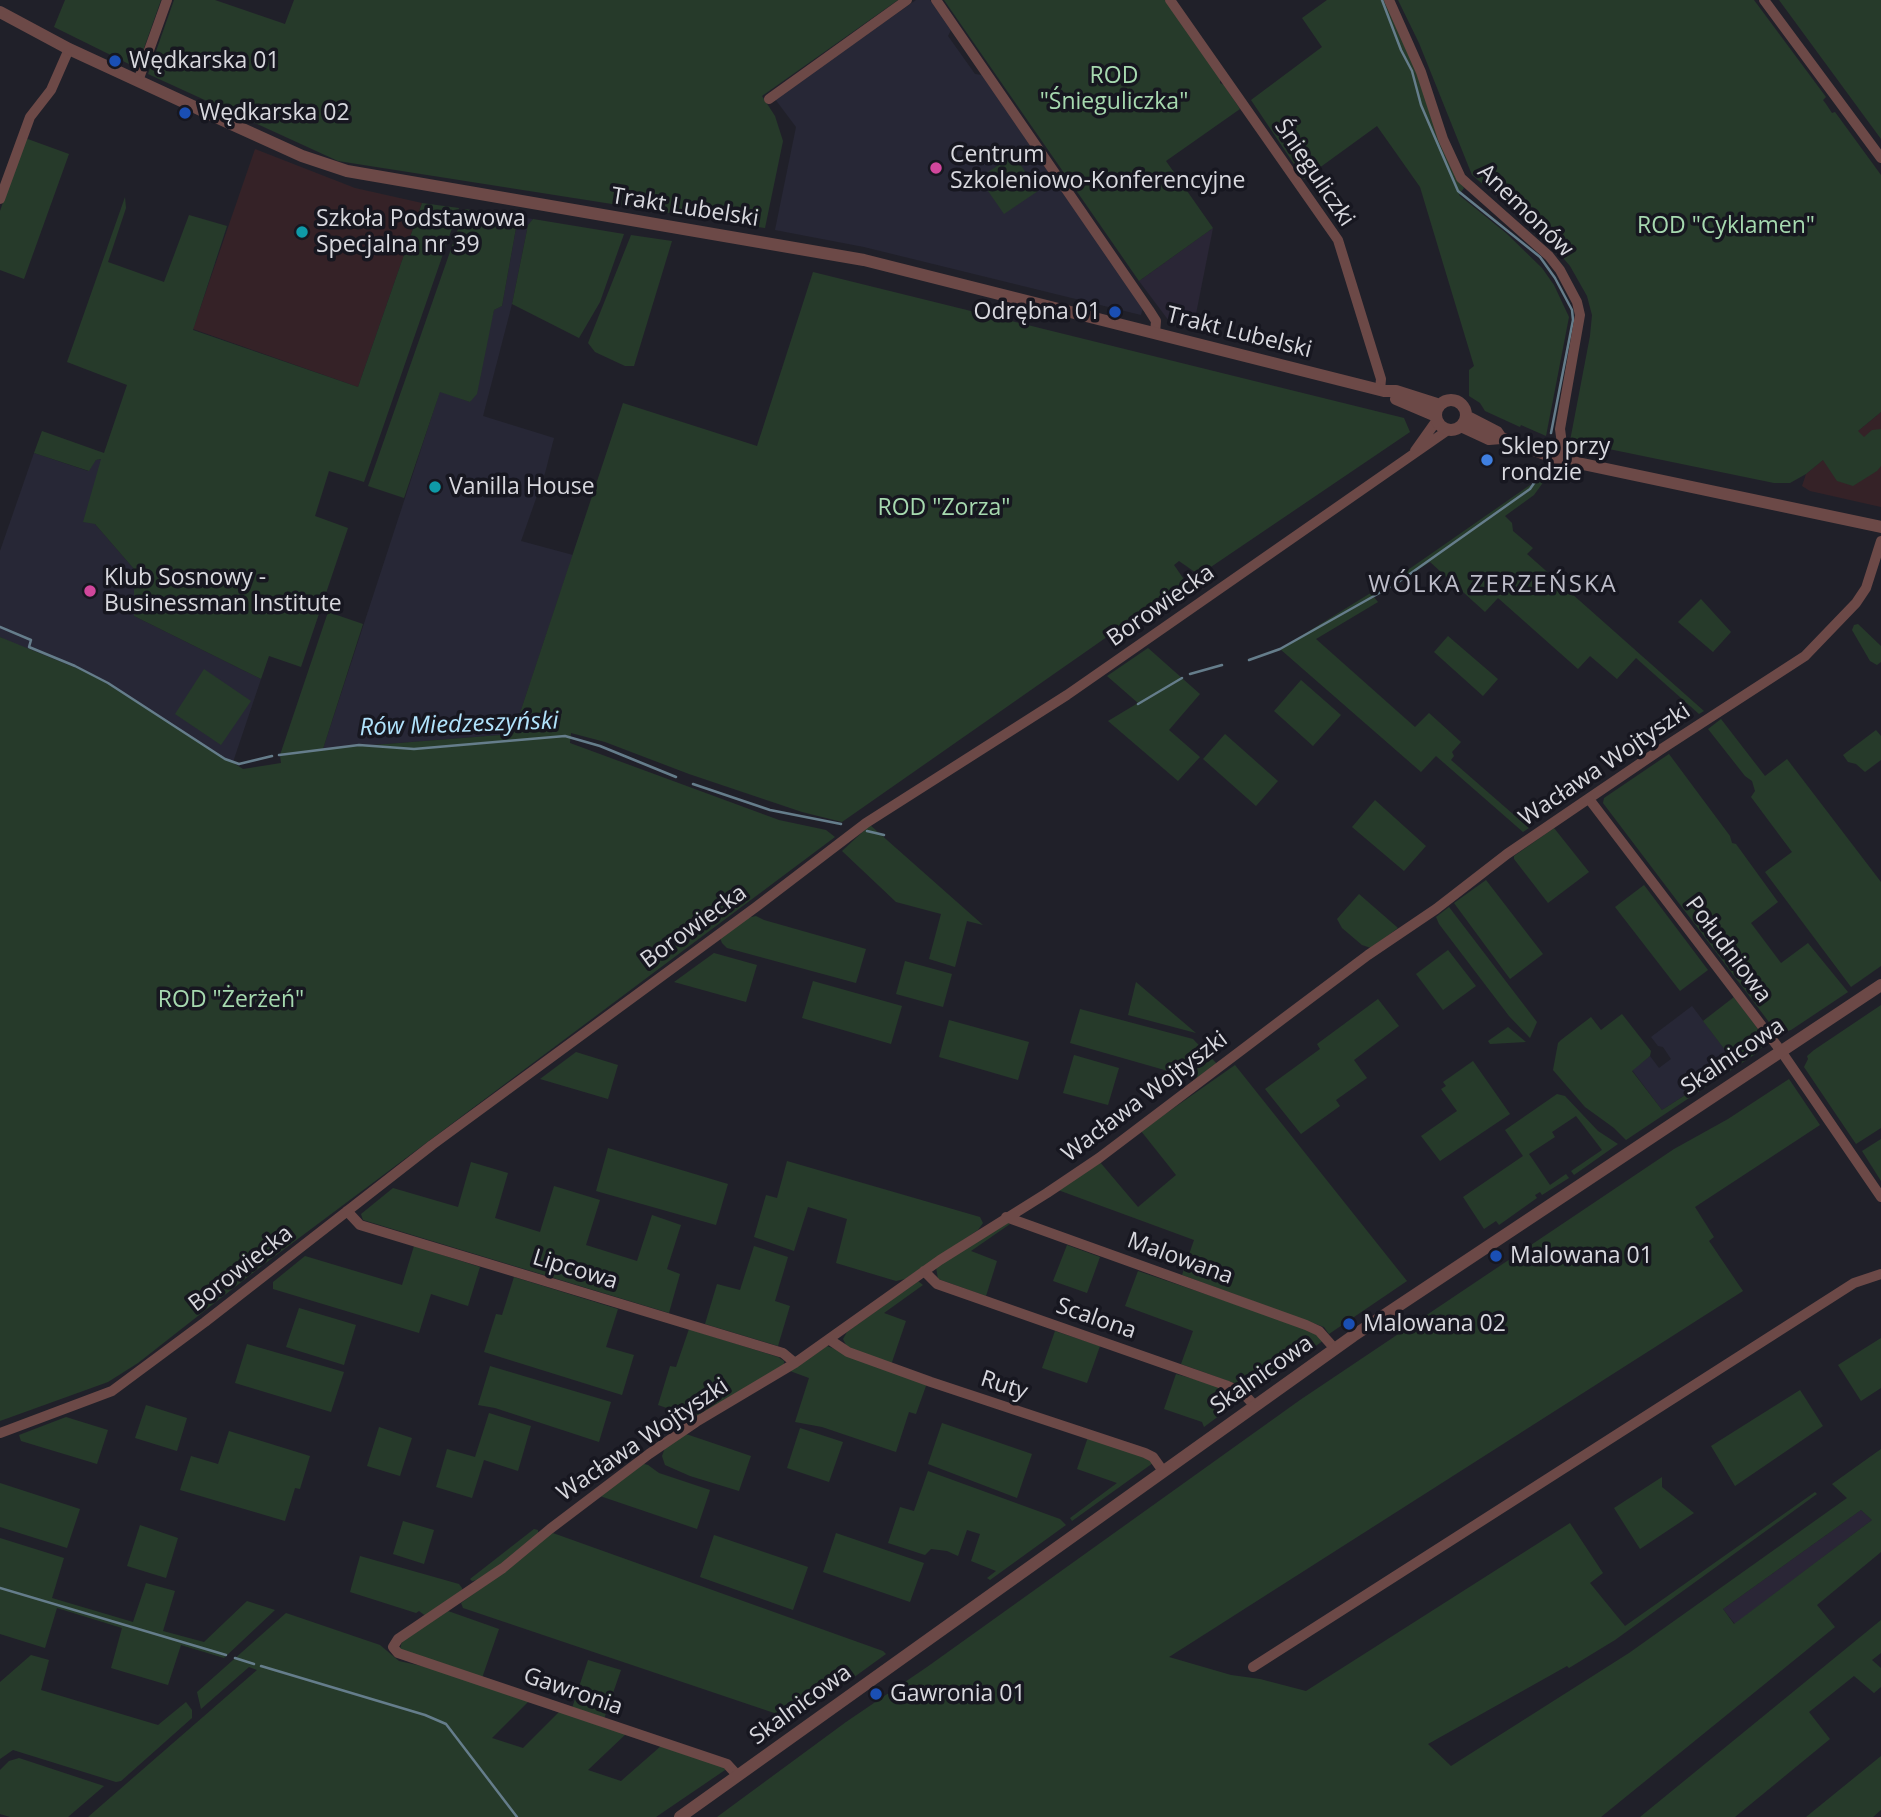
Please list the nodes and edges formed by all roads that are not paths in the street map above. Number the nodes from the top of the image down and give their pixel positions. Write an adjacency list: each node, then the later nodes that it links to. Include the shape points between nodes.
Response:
1 (167, 0): 9 (street)
2 (907, 0): 10 (street)
3 (936, 0): 13 (street, via 1149,310 1156,321)
4 (1170, 0): 14 (street, Śnieguliczki, via 1338,240)
5 (1389, 0): 19 (street, Anemonów, via 1461,178 1549,256 1577,302 1580,315)
6 (1764, 0): 11 (street)
7 (0, 12): 8 (street, Trakt Lubelski)
8 (69, 49): 9 (street, Trakt Lubelski); 12 (street, via 51,90 30,117)
9 (138, 81): 13 (street, Trakt Lubelski, via 302,156 348,171 843,256)
10 (769, 99)
11 (1881, 158)
12 (0, 199)
13 (1155, 333): 14 (street, Trakt Lubelski)
14 (1382, 390): 15 (street, Trakt Lubelski)
15 (1438, 414): 16 (street, via 1449,401 1456,401 1464,408); 17 (street, via 1440,425); 18 (street, Borowiecka)
16 (1463, 421): 17 (street); 19 (street)
17 (1447, 430): 18 (street, Borowiecka)
18 (1415, 451): 26 (street, Borowiecka, via 1067,695 866,822)
19 (1559, 459): 20 (street)
20 (1881, 527)
21 (1881, 541): 22 (street, Wacława Wojtyszki, via 1866,588 1812,650)
22 (1589, 799): 24 (street, Południowa); 27 (street, Wacława Wojtyszki, via 1368,955 1099,1158)
23 (1881, 985): 24 (street, Skalnicowa)
24 (1781, 1051): 25 (street, Południowa); 31 (street, Skalnicowa)
25 (1881, 1197)
26 (347, 1211): 32 (street, Lipcowa, via 360,1225 783,1353); 34 (street, Borowiecka, via 112,1391)
27 (1006, 1217): 28 (street, Wacława Wojtyszki); 31 (street, Malowana, via 1306,1325 1319,1331)
28 (924, 1271): 30 (street, Wacława Wojtyszki); 33 (street, Scalona, via 937,1284 1228,1386)
29 (1881, 1274): 37 (street, via 1854,1283)
30 (830, 1340): 32 (street, Wacława Wojtyszki); 35 (street, Ruty, via 848,1352 919,1378 1146,1453)
31 (1335, 1349): 33 (street, Skalnicowa)
32 (795, 1363): 36 (street, Wacława Wojtyszki, via 649,1454)
33 (1254, 1405): 35 (street, Skalnicowa)
34 (0, 1433)
35 (1163, 1471): 38 (street, Skalnicowa)
36 (393, 1647): 38 (street, Gawronia, via 398,1653 727,1764)
37 (1253, 1667)
38 (738, 1776): 39 (street, Skalnicowa)
39 (680, 1817)

